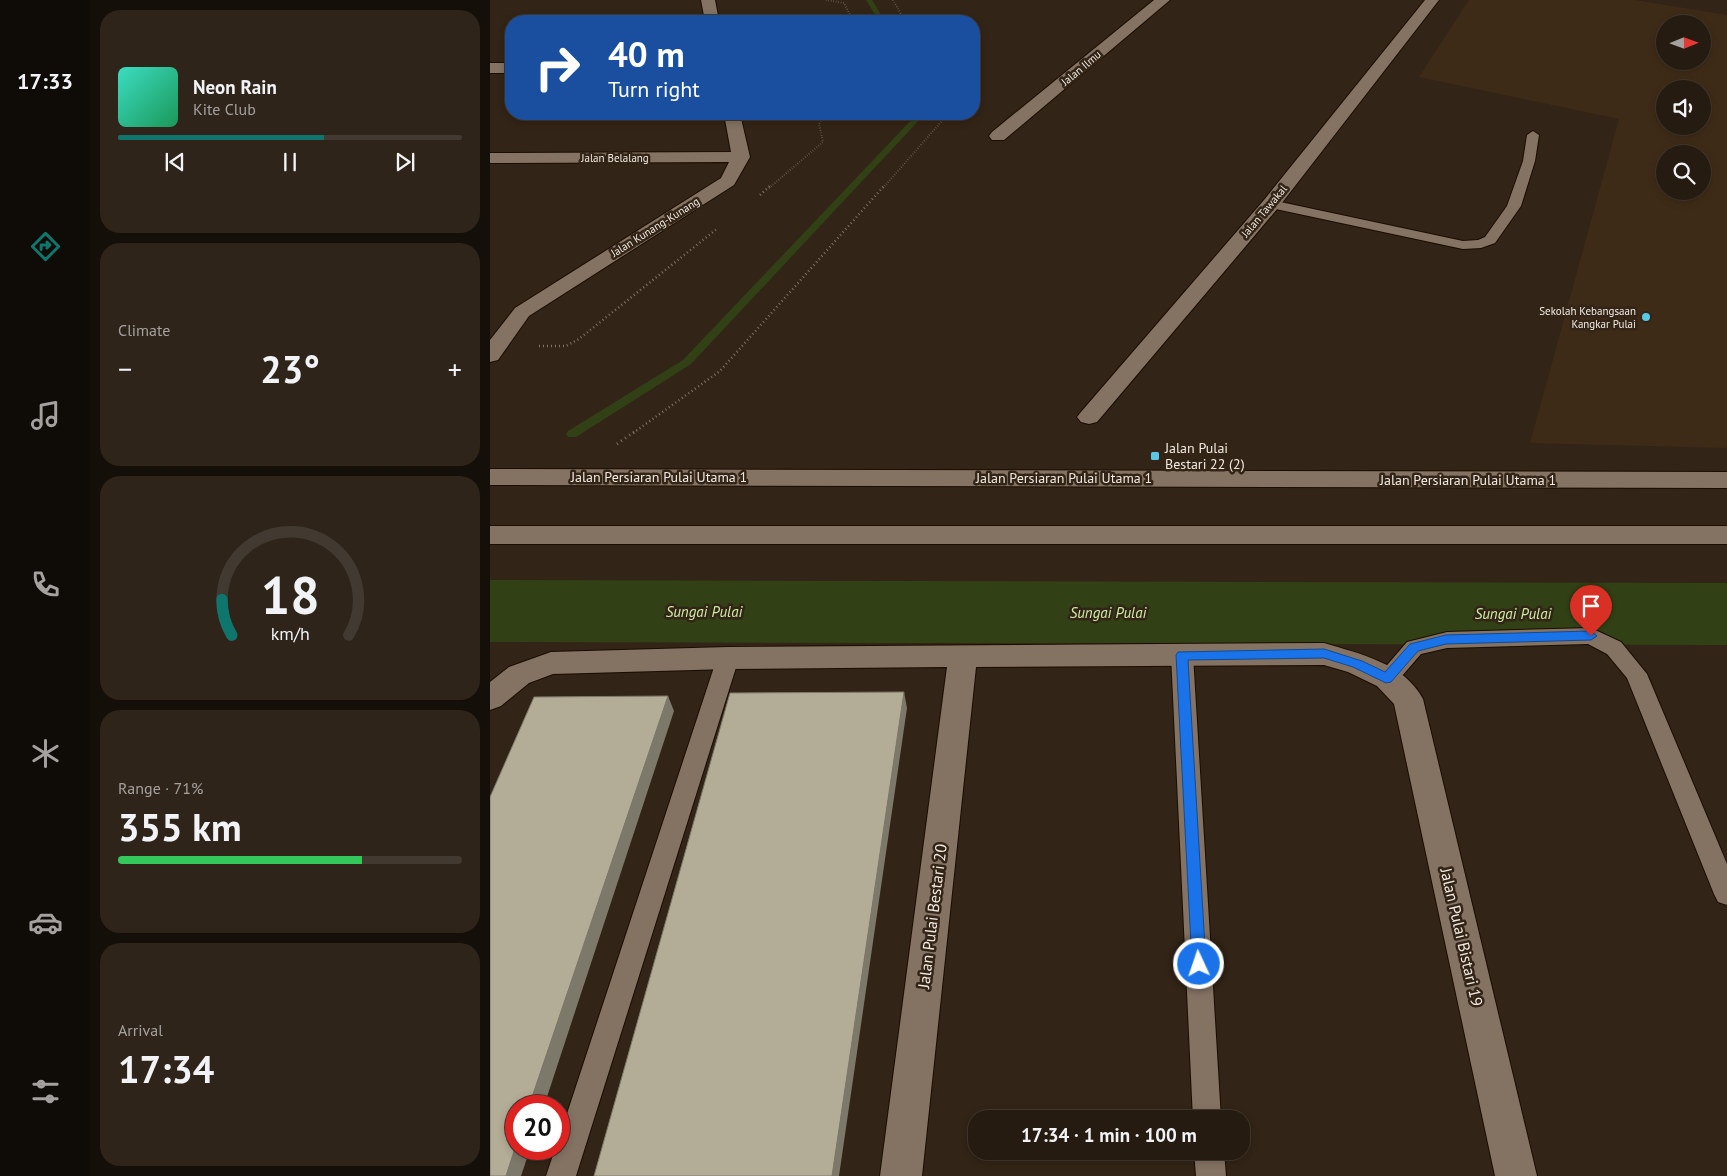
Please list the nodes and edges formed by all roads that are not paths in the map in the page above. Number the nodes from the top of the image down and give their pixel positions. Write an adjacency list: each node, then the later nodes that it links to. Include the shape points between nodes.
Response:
1 (708, 0): 4 (street)
2 (1163, 0): 9 (street, Jalan Ilmu)
3 (1432, 0): 12 (street, Jalan Tawakal)
4 (711, 15)
5 (490, 68): 6 (street)
6 (505, 68)
7 (733, 120): 10 (street)
8 (1534, 135): 12 (lane, via 1514,206 1490,240 1480,244 1463,245)
9 (998, 136)
10 (741, 157): 11 (street, Jalan Belalang); 13 (street, Jalan Kunang-Kunang, via 728,181)
11 (490, 158)
12 (1271, 204): 16 (street, Jalan Tawakal)
13 (522, 312): 14 (street, Jalan Kunang-Kunang); 15 (street, Jalan Kunang-Kunang)
14 (498, 316)
15 (490, 355)
16 (1089, 417)
17 (490, 477): 18 (street, Jalan Persiaran Pulai Utama 1)
18 (1727, 480)
19 (490, 535): 20 (street)
20 (1727, 535)
21 (1182, 655): 22 (street); 24 (street, via 1324,654 1358,664); 27 (lane)
22 (963, 656): 23 (street); 30 (street, Jalan Pulai Bestari 20)
23 (728, 658): 25 (street, via 551,663 519,675); 29 (lane)
24 (1397, 689): 26 (lane, via 1414,648 1446,640 1591,636 1614,648 1636,674); 32 (street, Jalan Pulai Bistari 19)
25 (490, 698)
26 (1727, 894)
27 (1207, 1110)
28 (1210, 1160): 31 (lane)
29 (561, 1176)
30 (901, 1176)
31 (1211, 1176)
32 (1516, 1176)

